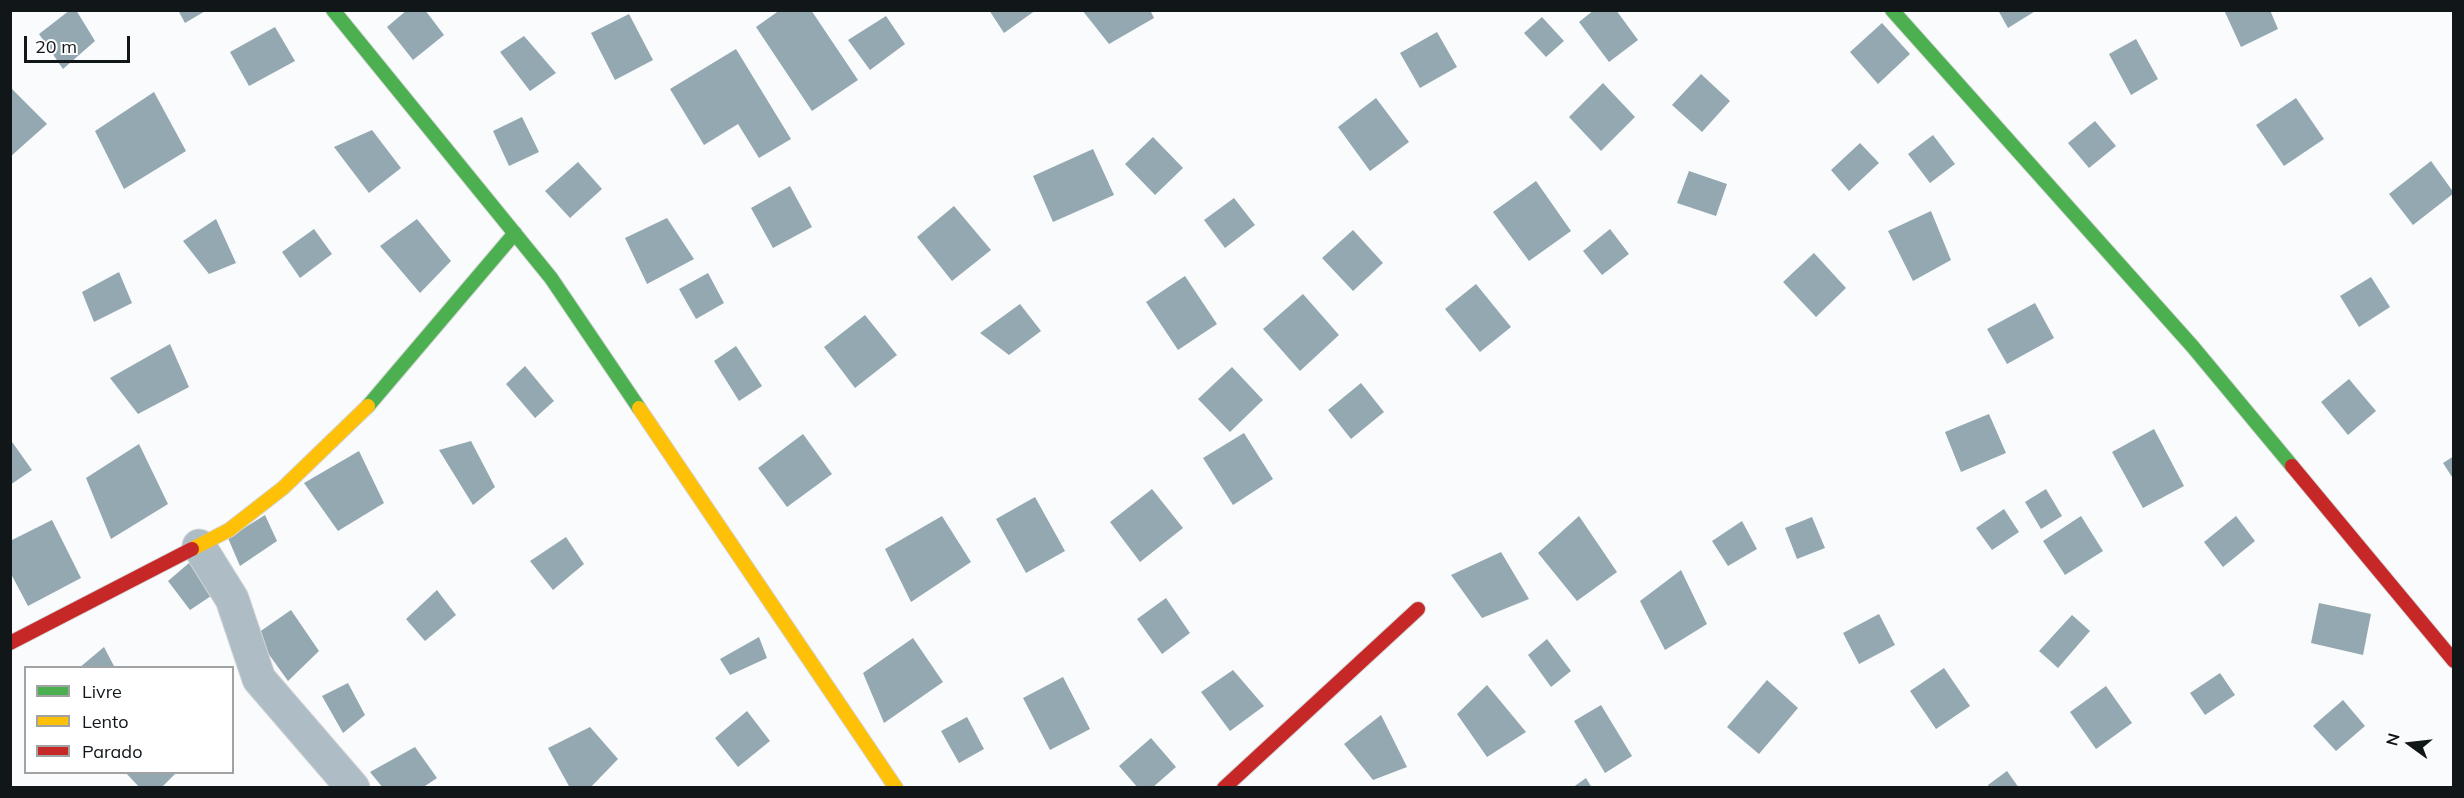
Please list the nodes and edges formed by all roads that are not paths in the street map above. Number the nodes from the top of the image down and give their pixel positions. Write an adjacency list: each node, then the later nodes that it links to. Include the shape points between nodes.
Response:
1 (333, 10): 3 (street)
2 (1892, 10): 7 (street, via 2193,347)
3 (515, 233): 4 (street, via 371,403 283,488 229,530); 9 (street, via 551,278)
4 (200, 546): 6 (street); 8 (street, via 232,599 258,679)
5 (1419, 609): 10 (street)
6 (10, 643)
7 (2454, 661)
8 (353, 788)
9 (896, 788)
10 (1224, 788)

